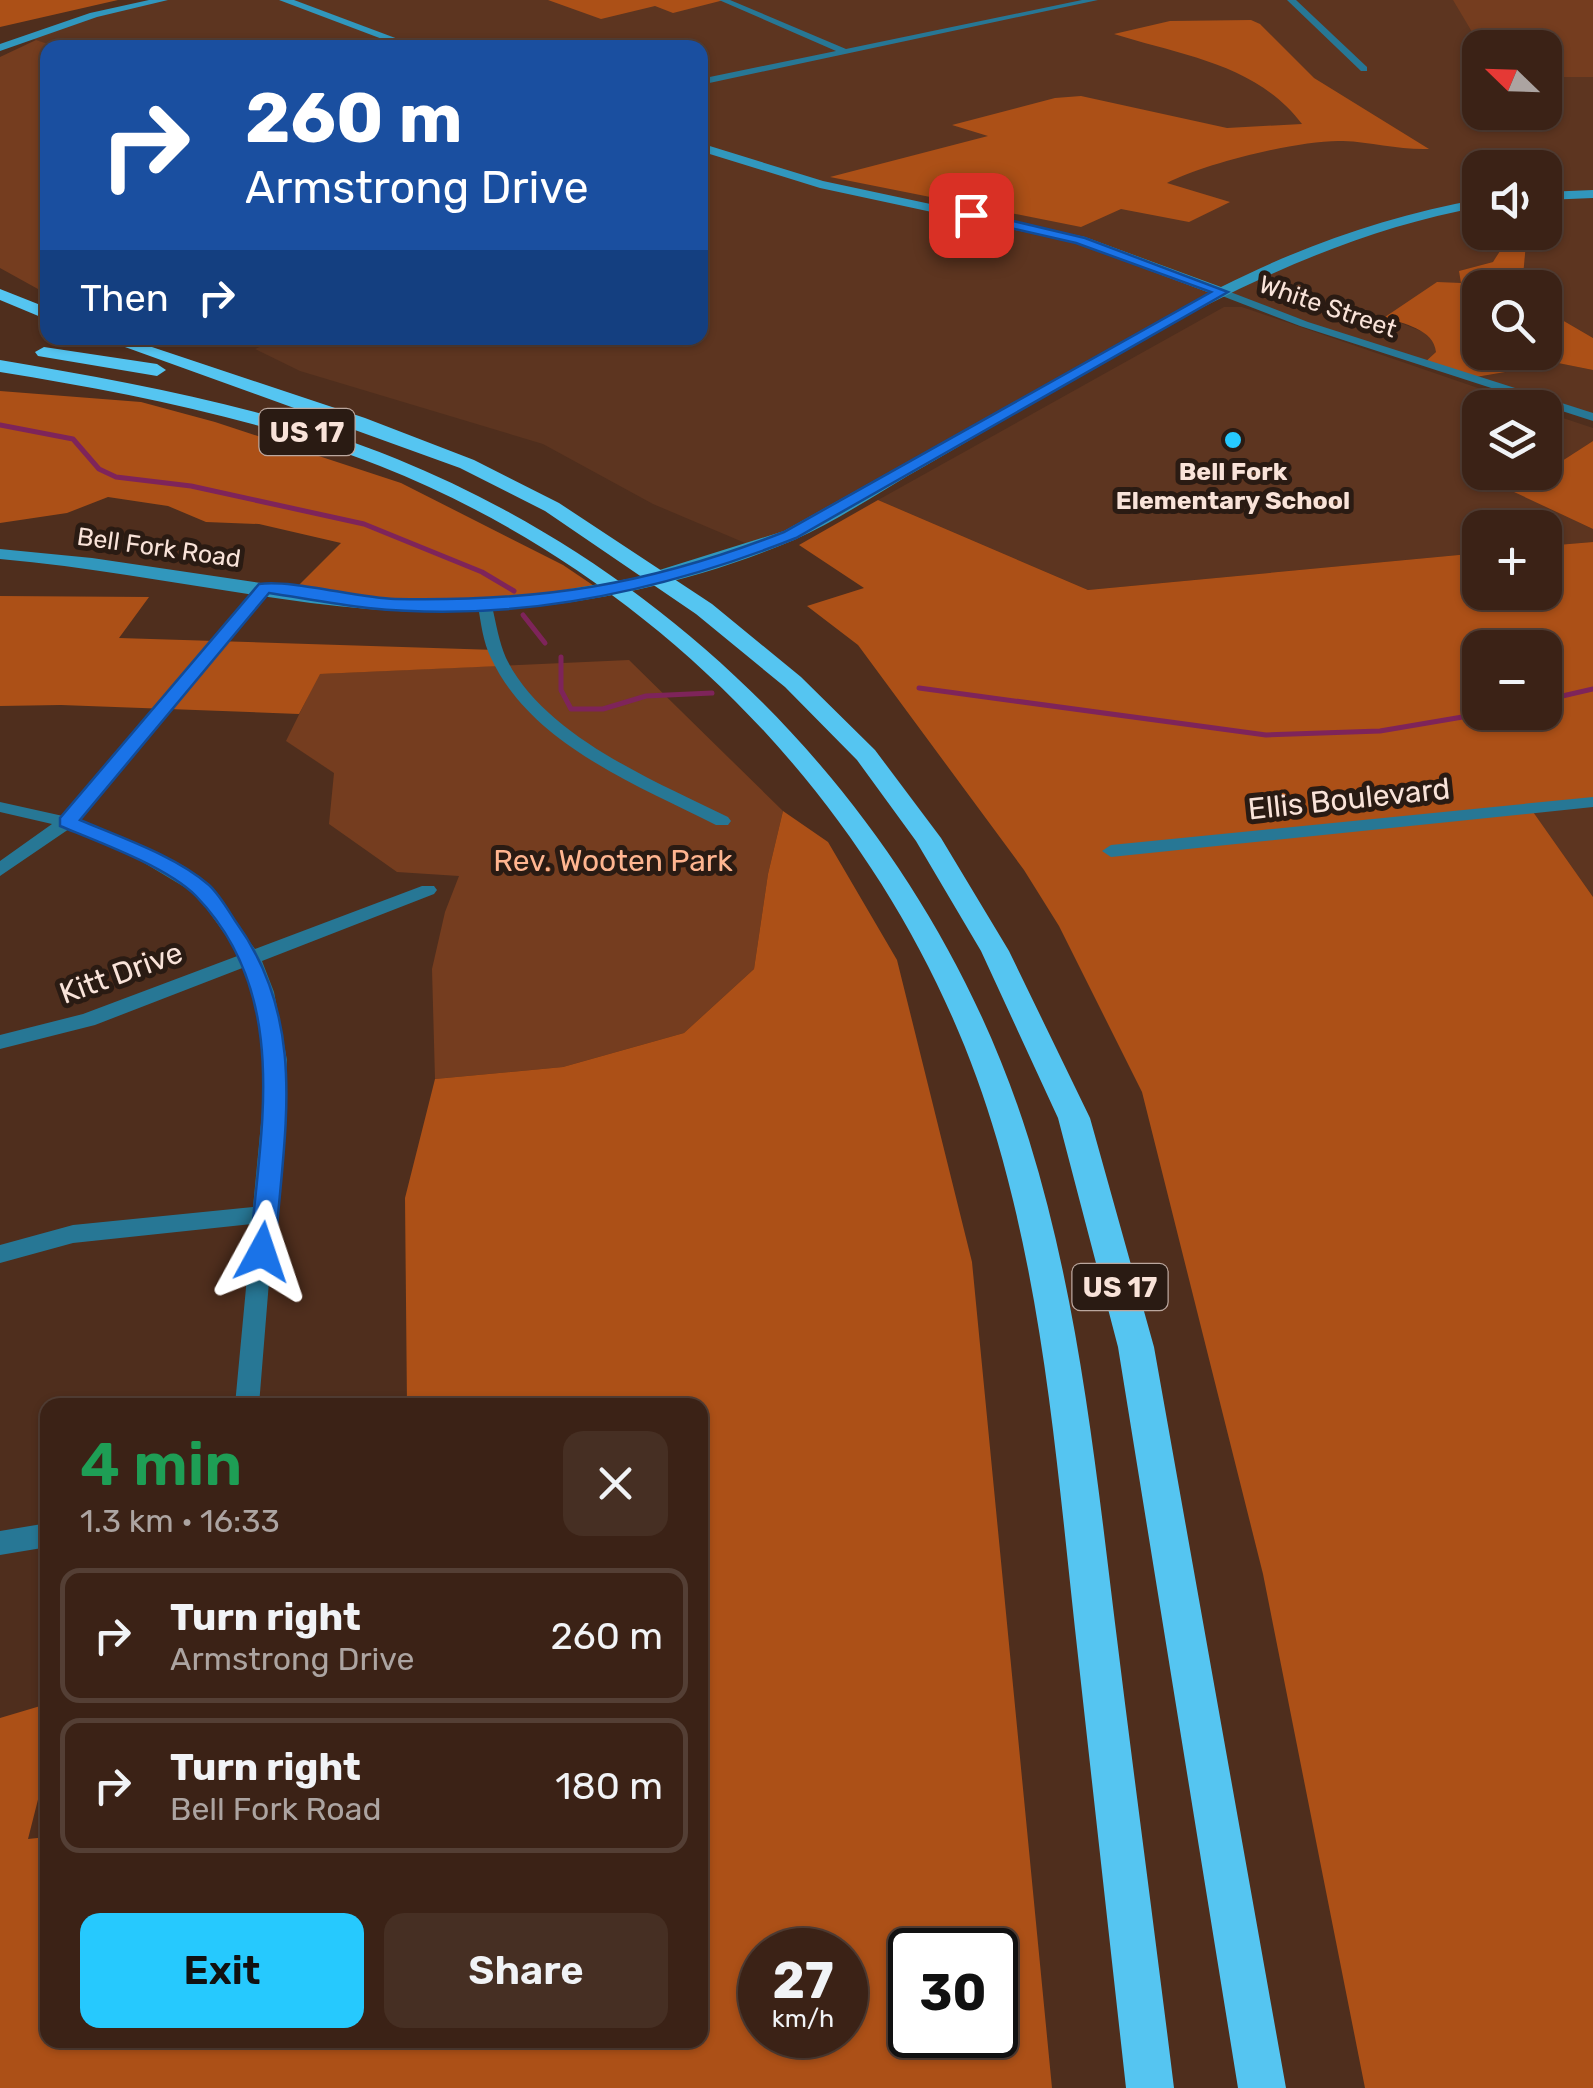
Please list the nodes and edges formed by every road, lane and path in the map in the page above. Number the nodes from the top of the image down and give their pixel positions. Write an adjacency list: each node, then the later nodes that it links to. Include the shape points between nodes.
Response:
1 (132, 0): 7 (main road)
2 (163, 0): 9 (main road, via 94,15)
3 (284, 0): 8 (main road)
4 (723, 0): 10 (street)
5 (1094, 0): 10 (street)
6 (1290, 0): 11 (street)
7 (0, 40)
8 (395, 40)
9 (0, 48)
10 (846, 52): 12 (street)
11 (1364, 69)
12 (708, 80)
13 (708, 149): 17 (main road, White Street, via 820,184 1080,240)
14 (1593, 194): 15 (main road)
15 (1562, 195)
16 (1462, 206): 17 (main road, Bell Fork Road, via 1335,238)
17 (1221, 292): 26 (street, White Street); 29 (main road, Bell Fork Road, via 790,535 722,562 604,592)
18 (0, 294): 19 (highway)
19 (40, 312)
20 (129, 345): 24 (highway)
21 (0, 346): 24 (highway, US 17)
22 (0, 366): 25 (highway, US 17)
23 (0, 384): 25 (highway)
24 (267, 394): 45 (highway, US 17, via 467,464 633,558 794,682 866,755 928,838 994,951 1074,1118 1136,1347)
25 (178, 395): 44 (highway, US 17, via 342,443 409,471 512,520 662,616 790,740 921,924 978,1042 1023,1174 1064,1362)
26 (1593, 418)
27 (0, 554): 28 (main road, Bell Fork Road, via 79,559)
28 (265, 588): 29 (main road, Bell Fork Road, via 370,603); 33 (street)
29 (485, 606): 32 (street, via 498,658 526,700 613,766)
30 (1593, 802): 34 (street, Ellis Boulevard)
31 (0, 807): 33 (street)
32 (722, 821)
33 (68, 822): 35 (street); 37 (street, via 137,851 202,890)
34 (1111, 851)
35 (0, 870)
36 (428, 890): 37 (street, Kitt Drive)
37 (250, 958): 38 (street, Kitt Drive, via 88,1020); 39 (street, via 277,1060)
38 (0, 1042)
39 (266, 1214): 40 (street, via 73,1234); 41 (street)
40 (0, 1254)
41 (249, 1398)
42 (40, 1536): 43 (street)
43 (0, 1543)
44 (1150, 2088)
45 (1262, 2088)

